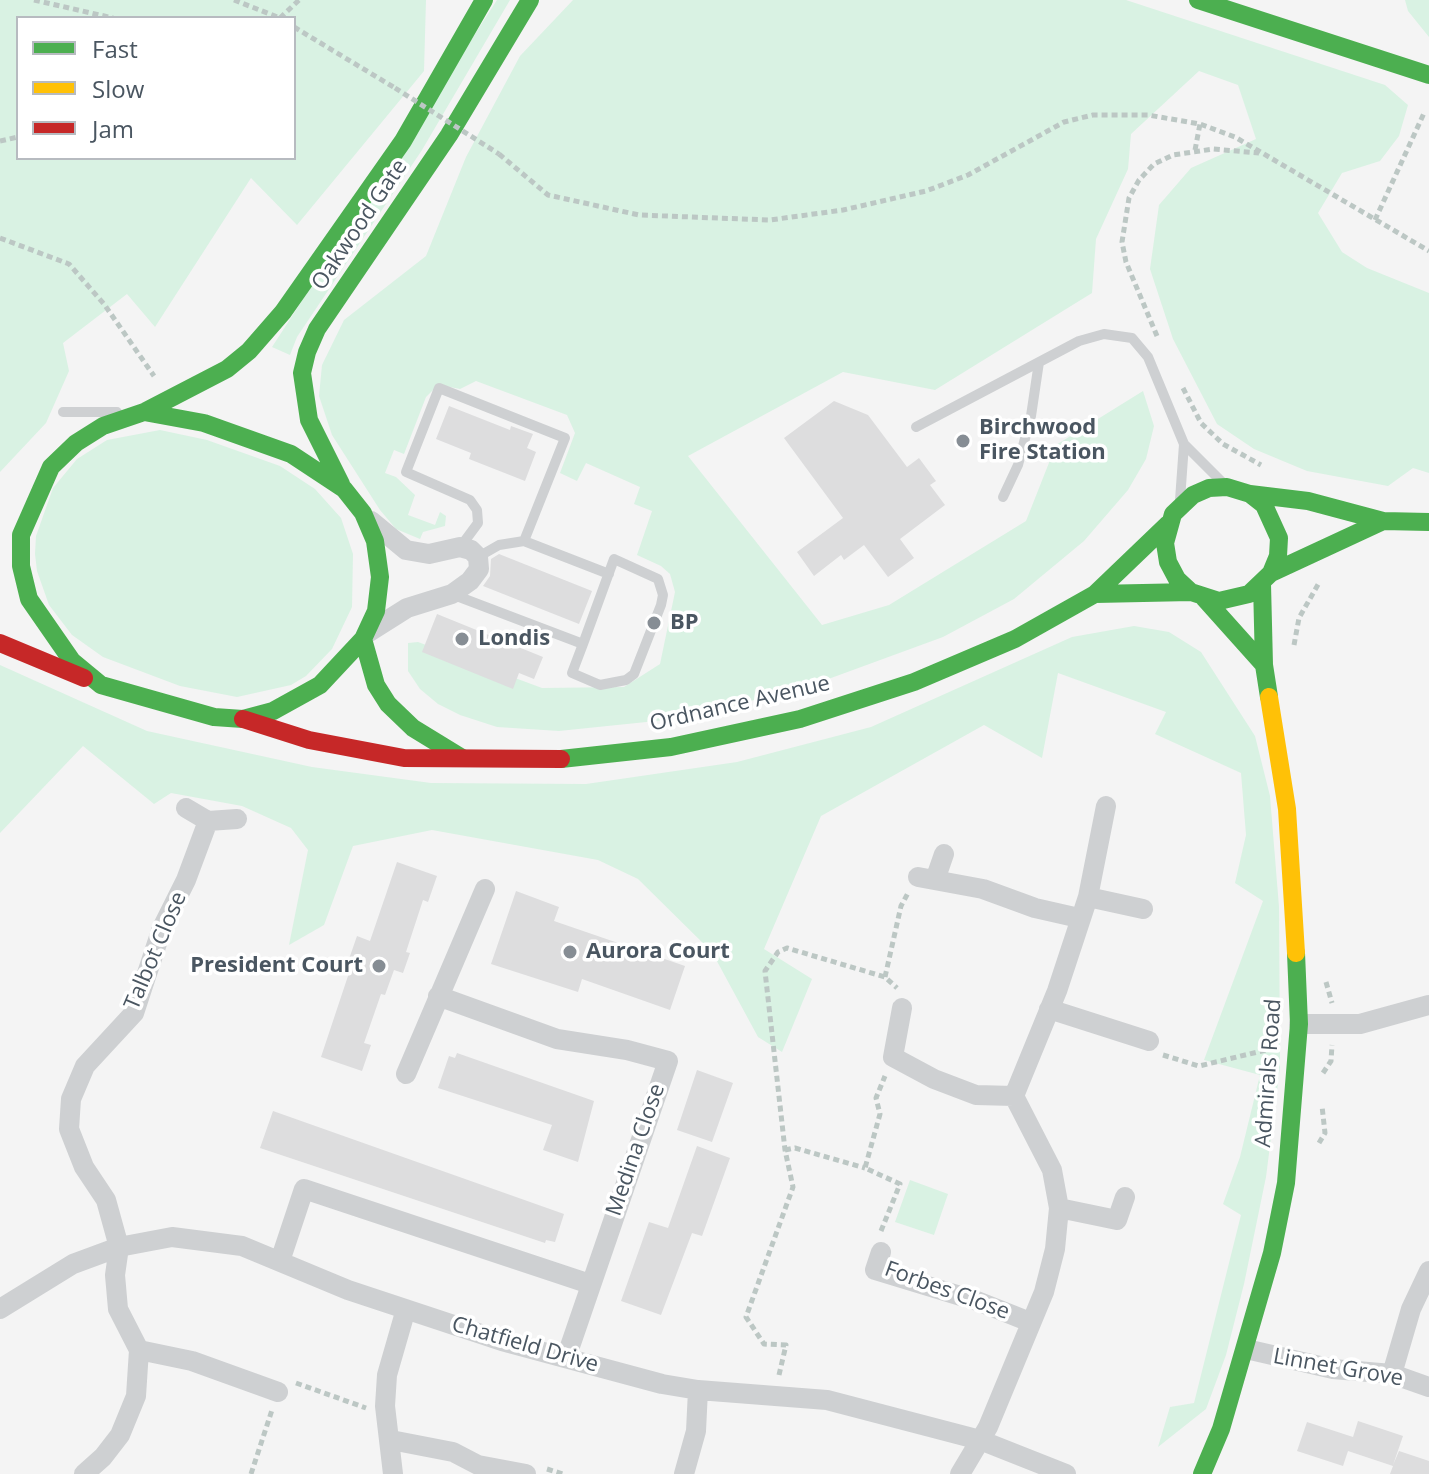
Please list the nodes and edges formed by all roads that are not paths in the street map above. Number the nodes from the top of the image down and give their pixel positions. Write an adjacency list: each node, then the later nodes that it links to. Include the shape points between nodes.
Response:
1 (465, 0): 5 (street)
2 (484, 0): 5 (street, Oakwood Gate)
3 (530, 0): 13 (street, Oakwood Gate, via 307,352 302,373 309,420)
4 (1198, 0): 6 (street)
5 (443, 74): 9 (street, Oakwood Gate, via 403,141 266,333 227,369)
6 (1429, 75)
7 (1039, 362): 10 (lane); 11 (lane, via 1104,334 1132,338 1148,357); 15 (lane, via 1018,465)
8 (63, 412): 9 (lane)
9 (137, 414): 13 (street, via 204,423 291,454); 16 (street, Oakwood Gate, via 76,443 51,467)
10 (916, 427)
11 (1184, 444): 12 (lane); 17 (lane)
12 (1227, 487): 14 (street); 17 (street, via 1201,491)
13 (344, 489): 18 (street)
14 (1250, 494): 19 (street, via 1308,501); 27 (street, via 1264,505 1279,538 1278,556)
15 (1003, 497)
16 (34, 499): 22 (street); 35 (street, via 21,535 29,599 72,661)
17 (1179, 506): 21 (street)
18 (363, 513): 24 (street, via 406,550 429,554); 31 (street, via 375,541 380,577 376,611)
19 (1383, 521): 20 (street); 27 (street)
20 (1429, 522)
21 (1168, 524): 29 (street, Ordnance Avenue); 30 (street, via 1168,562 1177,579)
22 (1, 525)
23 (524, 541): 24 (lane, via 565,438 439,388 406,472 470,500 478,523); 25 (lane, via 499,545); 26 (lane)
24 (460, 547): 25 (street)
25 (478, 557): 28 (street, via 479,569)
26 (609, 574): 33 (lane); 33 (lane, via 614,559 652,573 662,586 661,605 634,674 626,680 600,685 572,673)
27 (1267, 579): 30 (street, via 1235,600); 34 (street, Admirals Road)
28 (452, 594): 31 (street, via 407,608); 33 (lane)
29 (1095, 594): 30 (street, Ordnance Avenue); 37 (street, Ordnance Avenue, via 1015,639 914,682 800,719 671,747 583,759)
30 (1197, 595): 34 (street)
31 (364, 638): 36 (street, via 320,685 273,711); 37 (street, via 376,685 388,704 413,728)
32 (0, 643): 35 (street)
33 (583, 644)
34 (1264, 665): 51 (street, Admirals Road, via 1293,872)
35 (101, 685): 36 (street, via 214,717)
36 (243, 719): 37 (street, Ordnance Avenue, via 309,740 391,756)
37 (467, 761)
38 (1106, 806): 44 (street)
39 (186, 808): 41 (street)
40 (237, 819): 41 (street)
41 (208, 821): 57 (street, Talbot Close, via 162,928 134,1013 85,1066 71,1099 69,1129 84,1167 106,1200)
42 (944, 854): 46 (street, via 926,878)
43 (485, 889): 47 (street)
44 (1088, 897): 45 (street); 46 (street)
45 (1143, 909)
46 (1079, 918): 50 (street)
47 (438, 996): 53 (street); 61 (street, Medina Close, via 557,1039 668,1061)
48 (1429, 1005): 51 (street, via 1360,1024)
49 (902, 1008): 54 (street, via 893,1057 976,1095)
50 (1049, 1009): 52 (street); 54 (street)
51 (1299, 1024): 65 (street, Admirals Road, via 1286,1183)
52 (1149, 1041)
53 (406, 1074)
54 (1014, 1096): 56 (street, Forbes Close, via 1052,1170)
55 (1125, 1197): 56 (street, via 1117,1220)
56 (1059, 1208): 64 (street, Forbes Close, via 1055,1249)
57 (119, 1247): 59 (street, Chatfield Drive, via 172,1237 242,1246); 62 (street, Chatfield Drive, via 73,1264); 66 (street, Talbot Close, via 118,1309)
58 (881, 1252): 64 (street, Forbes Close, via 875,1270)
59 (280, 1261): 61 (street, via 304,1189); 63 (street, Chatfield Drive)
60 (1429, 1271): 68 (street, via 1411,1309)
61 (590, 1284): 67 (street, Medina Close)
62 (0, 1309)
63 (406, 1309): 67 (street, Chatfield Drive); 72 (street, via 387,1375)
64 (1030, 1322): 73 (street, Forbes Close)
65 (1246, 1349): 68 (street, Linnet Grove, via 1333,1369); 80 (street, Admirals Road)
66 (139, 1350): 71 (street, via 192,1361); 74 (street, via 136,1396 120,1435)
67 (566, 1358): 70 (street, Chatfield Drive)
68 (1392, 1374): 69 (street, Linnet Grove)
69 (1429, 1387)
70 (698, 1390): 73 (street, Chatfield Drive, via 827,1400); 77 (street, via 696,1431)
71 (278, 1392)
72 (391, 1440): 75 (street); 76 (street)
73 (980, 1440): 78 (street, Forbes Close); 79 (street, Chatfield Drive)
74 (84, 1474)
75 (393, 1474)
76 (526, 1474)
77 (684, 1474)
78 (960, 1474)
79 (1066, 1474)
80 (1202, 1474)

